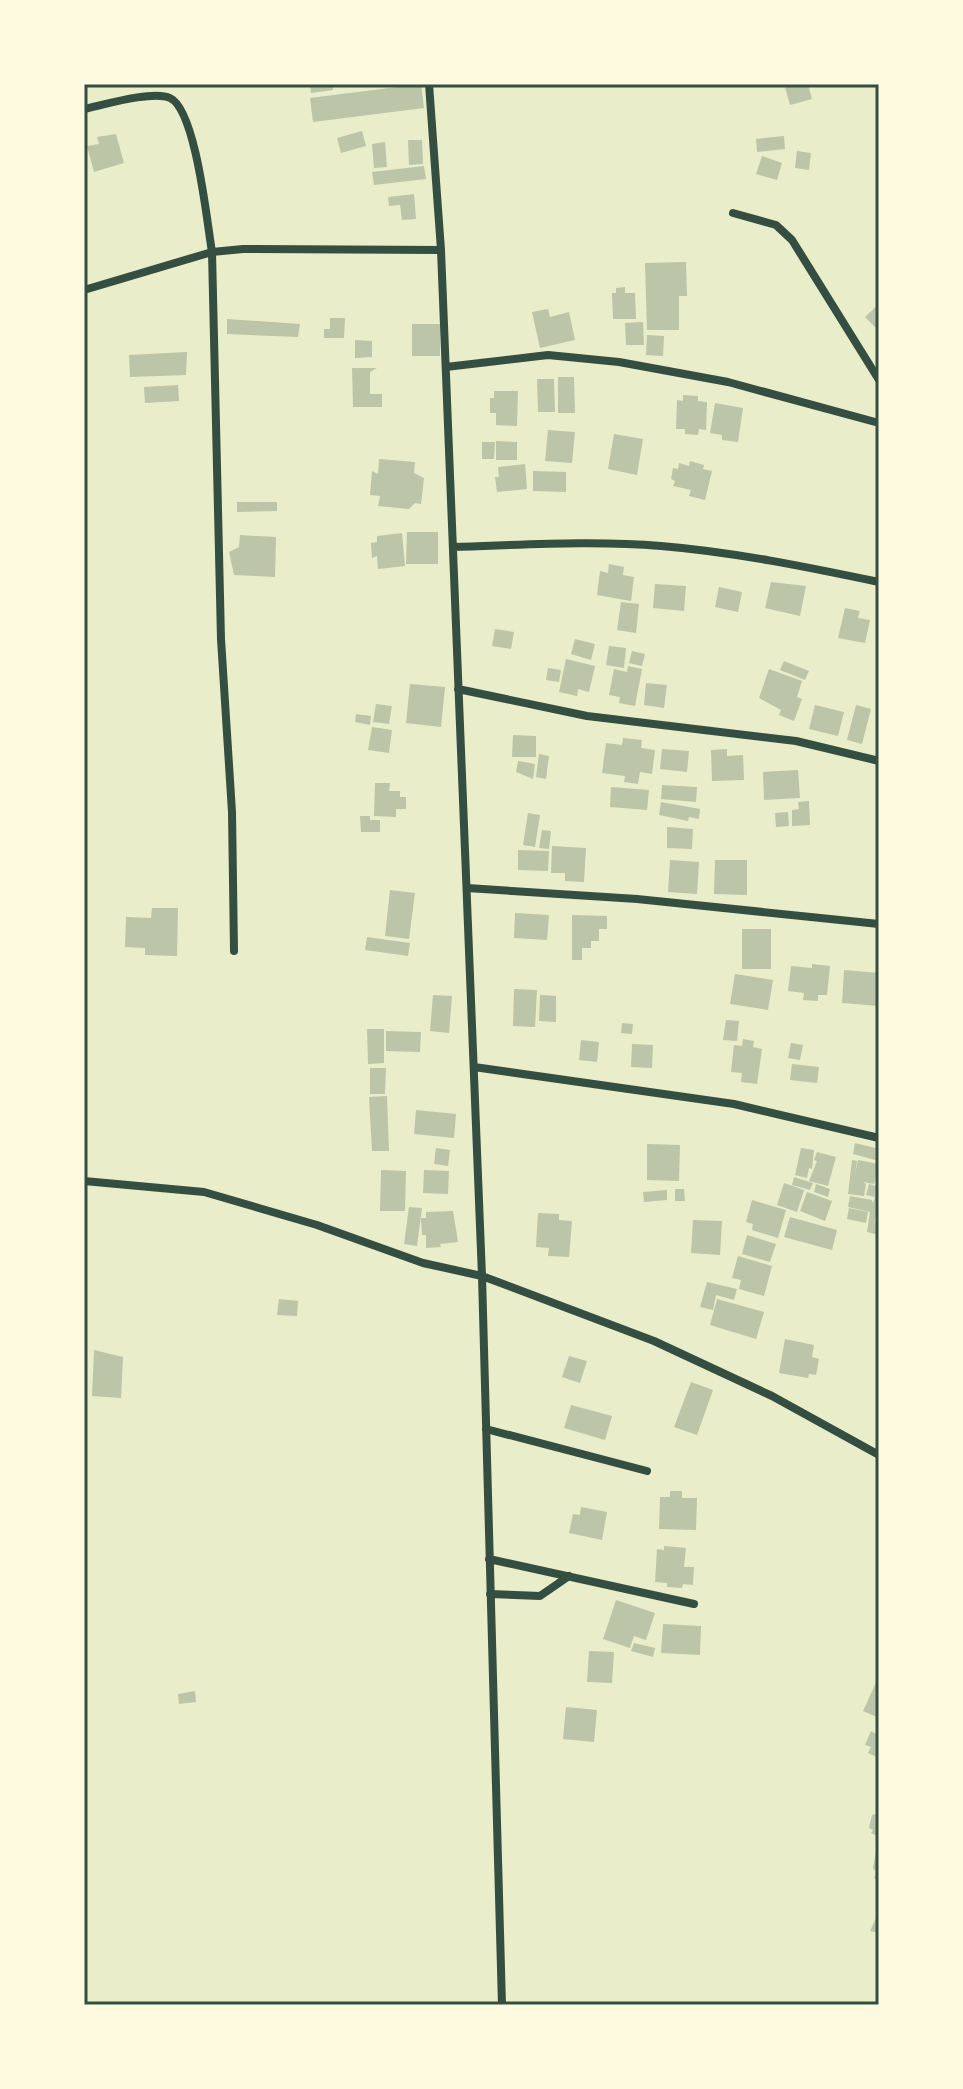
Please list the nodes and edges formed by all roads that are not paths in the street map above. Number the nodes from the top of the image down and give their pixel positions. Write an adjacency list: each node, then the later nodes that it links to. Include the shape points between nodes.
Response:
1 (429, 84): 4 (street)
2 (84, 109): 5 (street, via 153,96 169,97 179,106 189,124)
3 (733, 213): 8 (street, via 776,225 792,240)
4 (441, 250): 5 (street); 7 (street)
5 (212, 252): 6 (street); 16 (street)
6 (84, 290)
7 (446, 367): 9 (street, via 548,355 619,362 728,382); 10 (street)
8 (879, 380)
9 (879, 423)
10 (453, 547): 11 (street, via 581,542 662,546); 12 (street)
11 (879, 582)
12 (458, 689): 13 (street, via 587,716 796,741); 14 (street)
13 (879, 761)
14 (467, 888): 15 (street); 17 (street)
15 (879, 924)
16 (234, 951)
17 (474, 1067): 18 (street, via 734,1104); 20 (street)
18 (879, 1138)
19 (84, 1181): 20 (street, via 204,1192 423,1263)
20 (482, 1276): 21 (street); 22 (street, via 654,1341 772,1396)
21 (486, 1429): 23 (street); 24 (street)
22 (879, 1455)
23 (647, 1471)
24 (489, 1559): 25 (street); 26 (street)
25 (569, 1576): 26 (street, via 540,1596); 27 (street)
26 (490, 1594): 28 (street)
27 (694, 1604)
28 (502, 2005)

